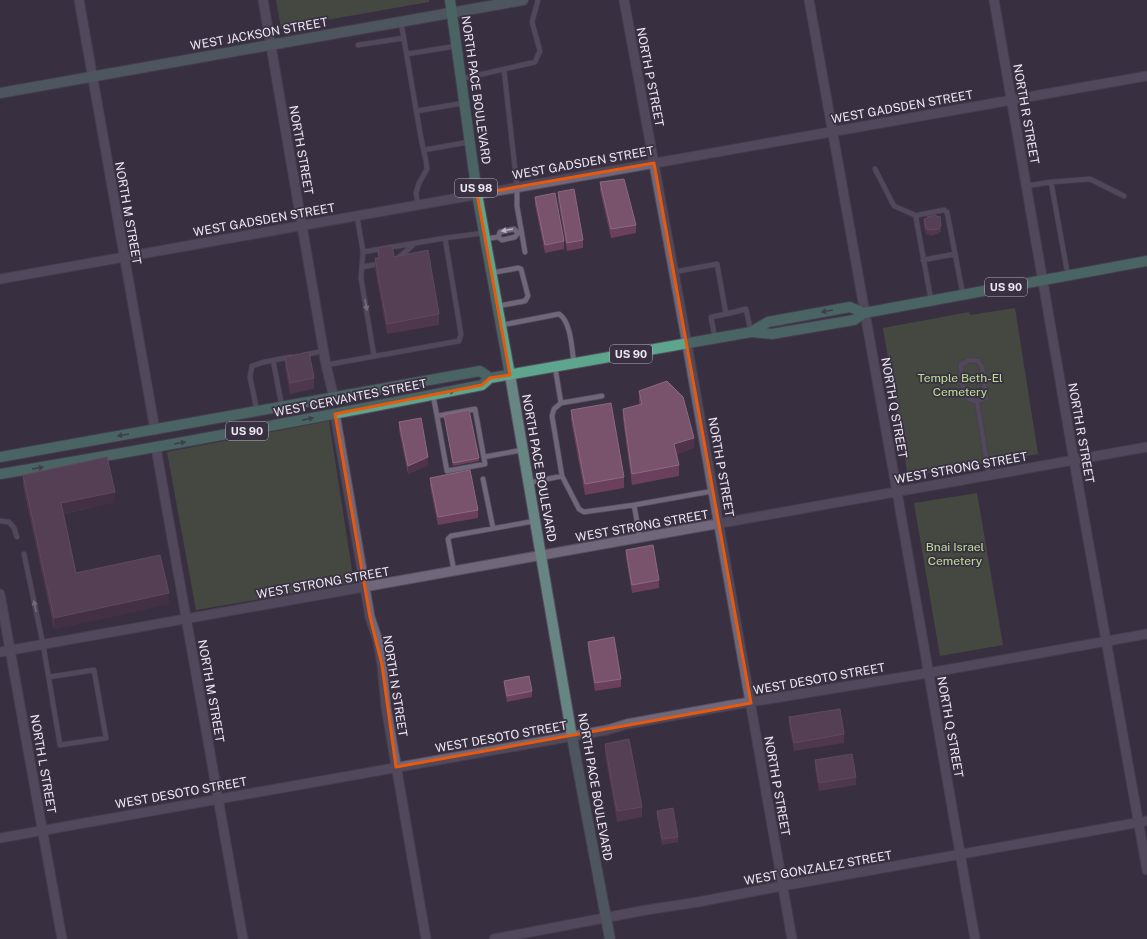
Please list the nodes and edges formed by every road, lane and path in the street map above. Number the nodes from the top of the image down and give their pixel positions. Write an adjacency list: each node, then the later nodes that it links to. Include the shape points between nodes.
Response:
1 (79, 0): 18 (street, NORTH M STREET)
2 (263, 0): 12 (street, NORTH STREET)
3 (450, 0): 9 (main road, NORTH PACE BOULEVARD / US 98)
4 (523, 0): 9 (main road, WEST JACKSON STREET)
5 (538, 0): 16 (lane, via 532,22 540,51 535,62)
6 (624, 0): 27 (street, NORTH P STREET)
7 (809, 0): 24 (street, NORTH Q STREET)
8 (994, 0): 21 (street, NORTH R STREET)
9 (452, 13): 10 (main road, WEST JACKSON STREET); 14 (main road, NORTH PACE BOULEVARD / US 98)
10 (401, 22): 11 (lane); 12 (main road, WEST JACKSON STREET)
11 (404, 38): 13 (lane); 15 (lane)
12 (270, 45): 18 (main road, WEST JACKSON STREET); 37 (street, NORTH STREET)
13 (358, 45)
14 (456, 46): 15 (lane); 19 (main road, NORTH PACE BOULEVARD / US 98)
15 (407, 54): 23 (lane)
16 (504, 70): 19 (lane); 31 (lane)
17 (1147, 76): 21 (street, WEST GADSDEN STREET)
18 (92, 77): 20 (main road, WEST JACKSON STREET); 46 (street, NORTH M STREET)
19 (461, 79): 22 (main road, NORTH PACE BOULEVARD / US 98)
20 (0, 93)
21 (1011, 99): 24 (street, WEST GADSDEN STREET); 30 (street, NORTH R STREET)
22 (464, 103): 23 (lane); 25 (main road, NORTH PACE BOULEVARD / US 98)
23 (416, 111): 26 (lane)
24 (832, 132): 27 (street, WEST GADSDEN STREET); 60 (street, NORTH Q STREET)
25 (470, 142): 26 (lane); 32 (main road, NORTH PACE BOULEVARD / US 98)
26 (424, 150): 34 (lane, via 426,169 418,183)
27 (654, 163): 31 (street, WEST GADSDEN STREET); 52 (street, NORTH P STREET)
28 (875, 169): 36 (lane, via 894,206)
29 (1051, 182): 30 (lane); 33 (lane, via 1090,179); 54 (lane)
30 (1026, 186): 56 (street, NORTH R STREET)
31 (517, 187): 32 (street, WEST GADSDEN STREET); 38 (lane)
32 (477, 194): 34 (street, WEST GADSDEN STREET); 39 (main road, NORTH PACE BOULEVARD / US 98)
33 (1124, 196)
34 (418, 205): 35 (street, WEST GADSDEN STREET)
35 (357, 216): 37 (street, WEST GADSDEN STREET); 43 (lane)
36 (917, 216): 45 (lane, via 944,210 947,212); 47 (lane)
37 (302, 226): 46 (street, WEST GADSDEN STREET); 66 (street, NORTH STREET)
38 (520, 233): 40 (lane, via 502,240); 40 (lane, one-way to 40, via 514,229 500,232); 44 (lane)
39 (485, 236): 40 (lane); 41 (lane); 53 (main road, NORTH PACE BOULEVARD / US 98)
40 (498, 237)
41 (445, 238): 42 (lane); 67 (lane, via 461,334 459,341)
42 (414, 244): 43 (lane); 48 (lane)
43 (363, 252): 51 (lane)
44 (525, 252)
45 (955, 254): 47 (lane); 57 (lane)
46 (124, 257): 55 (street, WEST GADSDEN STREET); 86 (street, NORTH M STREET)
47 (923, 260): 58 (lane)
48 (393, 261)
49 (1147, 262): 54 (main road, WEST CERVANTES STREET / US 90)
50 (378, 264): 51 (lane)
51 (362, 267): 67 (lane, one-way to 67, via 361,278)
52 (674, 272): 61 (lane, via 717,264); 65 (street, NORTH P STREET)
53 (491, 273): 59 (main road, NORTH PACE BOULEVARD / US 98); 59 (lane, via 522,269 528,296 525,301)
54 (1068, 276): 56 (main road, WEST CERVANTES STREET / US 90)
55 (0, 279)
56 (1042, 280): 57 (main road, WEST CERVANTES STREET / US 90); 101 (street, NORTH R STREET)
57 (964, 295): 58 (main road, WEST CERVANTES STREET / US 90)
58 (931, 300): 60 (main road, WEST CERVANTES STREET / US 90)
59 (498, 306): 62 (main road, NORTH PACE BOULEVARD / US 98)
60 (864, 312): 63 (main road, WEST CERVANTES STREET / US 90, via 854,320 772,334); 108 (street, NORTH Q STREET)
61 (726, 314): 63 (lane, via 746,309); 64 (lane, via 711,317)
62 (501, 325): 69 (lane, via 559,314 563,316 568,326); 72 (main road, NORTH PACE BOULEVARD / US 98)
63 (751, 332): 64 (main road, WEST CERVANTES STREET / US 90)
64 (715, 339): 65 (main road, WEST CERVANTES STREET / US 90)
65 (687, 344): 69 (main road, WEST CERVANTES STREET / US 90); 107 (street, NORTH P STREET)
66 (324, 351): 68 (lane); 70 (street, NORTH STREET)
67 (374, 356): 70 (lane)
68 (273, 360): 79 (lane); 80 (lane, via 252,366 250,377)
69 (574, 364): 71 (main road, WEST CERVANTES STREET / US 90)
70 (326, 366): 76 (street, NORTH STREET)
71 (555, 367): 72 (main road, WEST CERVANTES STREET / US 90); 78 (lane)
72 (510, 375): 73 (main road, WEST CERVANTES STREET / US 90); 96 (main road, NORTH PACE BOULEVARD)
73 (490, 378): 74 (main road, WEST CERVANTES STREET / US 90, one-way to 73, via 482,385); 76 (main road, WEST CERVANTES STREET / US 90, via 480,372)
74 (433, 395): 81 (main road, WEST CERVANTES STREET / US 90); 82 (lane)
75 (602, 396): 78 (lane)
76 (334, 398): 79 (main road, WEST CERVANTES STREET / US 90)
77 (977, 401): 77 (lane, via 966,397 964,392 961,368 969,360 978,361 982,367 986,398); 104 (lane)
78 (561, 403): 103 (lane, via 554,409 552,416)
79 (282, 407): 80 (main road, WEST CERVANTES STREET / US 90)
80 (258, 411): 86 (main road, WEST CERVANTES STREET / US 90)
81 (335, 414): 93 (main road, WEST CERVANTES STREET / US 90, one-way to 81); 119 (street, NORTH N STREET)
82 (437, 416): 83 (lane, via 476,409); 87 (lane)
83 (478, 424): 84 (lane); 88 (lane)
84 (472, 425)
85 (446, 429): 87 (lane)
86 (155, 430): 99 (main road, WEST CERVANTES STREET / US 90, one-way to 99)
87 (440, 430): 91 (lane)
88 (480, 436): 89 (lane); 94 (lane)
89 (474, 437)
90 (449, 442): 91 (lane)
91 (442, 443): 98 (lane)
92 (1147, 447): 101 (street, WEST STRONG STREET)
93 (156, 448): 102 (main road, WEST CERVANTES STREET / US 90, one-way to 93); 121 (street, NORTH M STREET)
94 (483, 449): 95 (lane); 100 (lane)
95 (477, 450)
96 (522, 450): 100 (lane); 106 (main road, NORTH PACE BOULEVARD)
97 (451, 455): 98 (lane)
98 (445, 456): 100 (lane, via 447,471 485,464)
99 (0, 457)
100 (484, 457)
101 (1074, 461): 104 (street, WEST STRONG STREET); 123 (street, NORTH R STREET)
102 (0, 474)
103 (562, 476): 106 (lane); 109 (lane, via 582,512)
104 (989, 476): 108 (street, WEST STRONG STREET)
105 (483, 479): 113 (lane)
106 (528, 483): 111 (main road, NORTH PACE BOULEVARD)
107 (713, 491): 109 (lane); 112 (street, NORTH P STREET)
108 (897, 492): 112 (street, WEST STRONG STREET); 127 (street, NORTH Q STREET)
109 (634, 505): 115 (lane)
110 (0, 521): 114 (lane, via 9,522)
111 (535, 521): 113 (lane); 117 (main road, NORTH PACE BOULEVARD)
112 (719, 524): 115 (street, WEST STRONG STREET); 129 (street, NORTH P STREET)
113 (492, 528): 118 (lane, via 448,538)
114 (17, 537)
115 (640, 538): 117 (street, WEST STRONG STREET)
116 (24, 554): 124 (lane, one-way to 116)
117 (540, 556): 118 (street, WEST STRONG STREET); 130 (main road, NORTH PACE BOULEVARD)
118 (454, 572): 119 (street, WEST STRONG STREET)
119 (365, 588): 121 (street, WEST STRONG STREET); 131 (street, NORTH N STREET, via 370,617 378,641)
120 (0, 594): 125 (street, NORTH L STREET)
121 (187, 619): 124 (street, WEST STRONG STREET); 132 (street, NORTH M STREET)
122 (1147, 634): 123 (street, WEST DESOTO STREET)
123 (1106, 642): 127 (street, WEST DESOTO STREET); 133 (street, NORTH R STREET)
124 (44, 644): 125 (street, WEST STRONG STREET); 128 (lane)
125 (10, 650): 126 (street, WEST STRONG STREET); 134 (street, NORTH L STREET)
126 (0, 652)
127 (928, 673): 129 (street, WEST DESOTO STREET); 136 (street, NORTH Q STREET)
128 (49, 677): 128 (lane, via 60,745 106,738 94,670)
129 (750, 703): 130 (street, WEST DESOTO STREET); 138 (street, NORTH P STREET)
130 (572, 736): 131 (street, WEST DESOTO STREET); 139 (main road, NORTH PACE BOULEVARD)
131 (396, 767): 132 (street, WEST DESOTO STREET); 142 (street, NORTH N STREET)
132 (218, 799): 134 (street, WEST DESOTO STREET); 141 (street, NORTH M STREET)
133 (1143, 822): 136 (street, WEST GONZALEZ STREET); 137 (street, NORTH R STREET)
134 (42, 831): 135 (street, WEST DESOTO STREET); 140 (street, NORTH L STREET)
135 (0, 838)
136 (960, 854): 138 (street, WEST GONZALEZ STREET); 146 (street, NORTH Q STREET)
137 (1147, 870)
138 (782, 886): 139 (street, WEST GONZALEZ STREET); 145 (street, NORTH P STREET)
139 (606, 918): 143 (street, WEST GONZALEZ STREET); 144 (main road, NORTH PACE BOULEVARD)
140 (62, 939)
141 (243, 939)
142 (426, 939)
143 (494, 939)
144 (610, 939)
145 (792, 939)
146 (975, 939)

